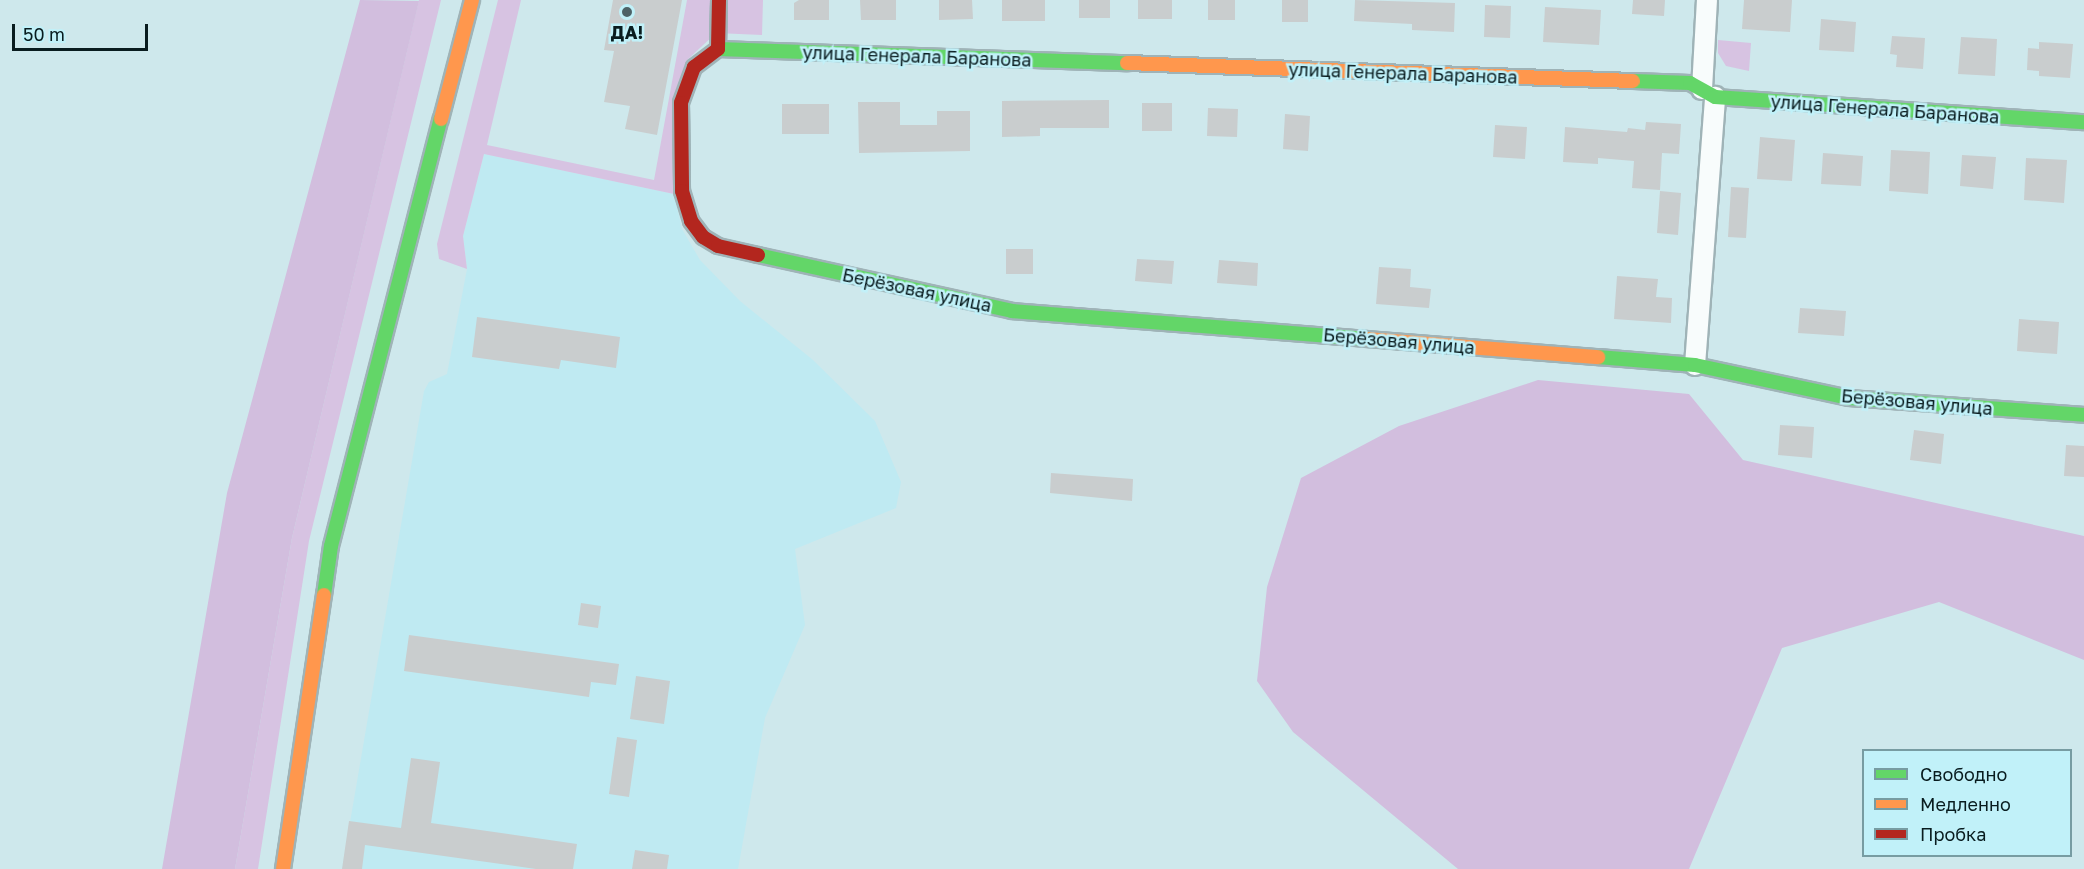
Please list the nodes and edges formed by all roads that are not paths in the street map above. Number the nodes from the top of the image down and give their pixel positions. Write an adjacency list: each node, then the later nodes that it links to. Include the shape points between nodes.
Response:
1 (472, 0): 9 (street, via 331,546)
2 (720, 0): 4 (street)
3 (1707, 0): 5 (street)
4 (718, 49): 5 (street, улица Генерала Баранова, via 1690,83); 7 (street, Берёзовая улица, via 694,67 681,103 682,191 691,221 703,237 718,246 1012,310)
5 (1708, 93): 6 (street, улица Генерала Баранова); 7 (street)
6 (2084, 122)
7 (1695, 365): 8 (street, Берёзовая улица, via 1850,398)
8 (2084, 415)
9 (283, 869)

